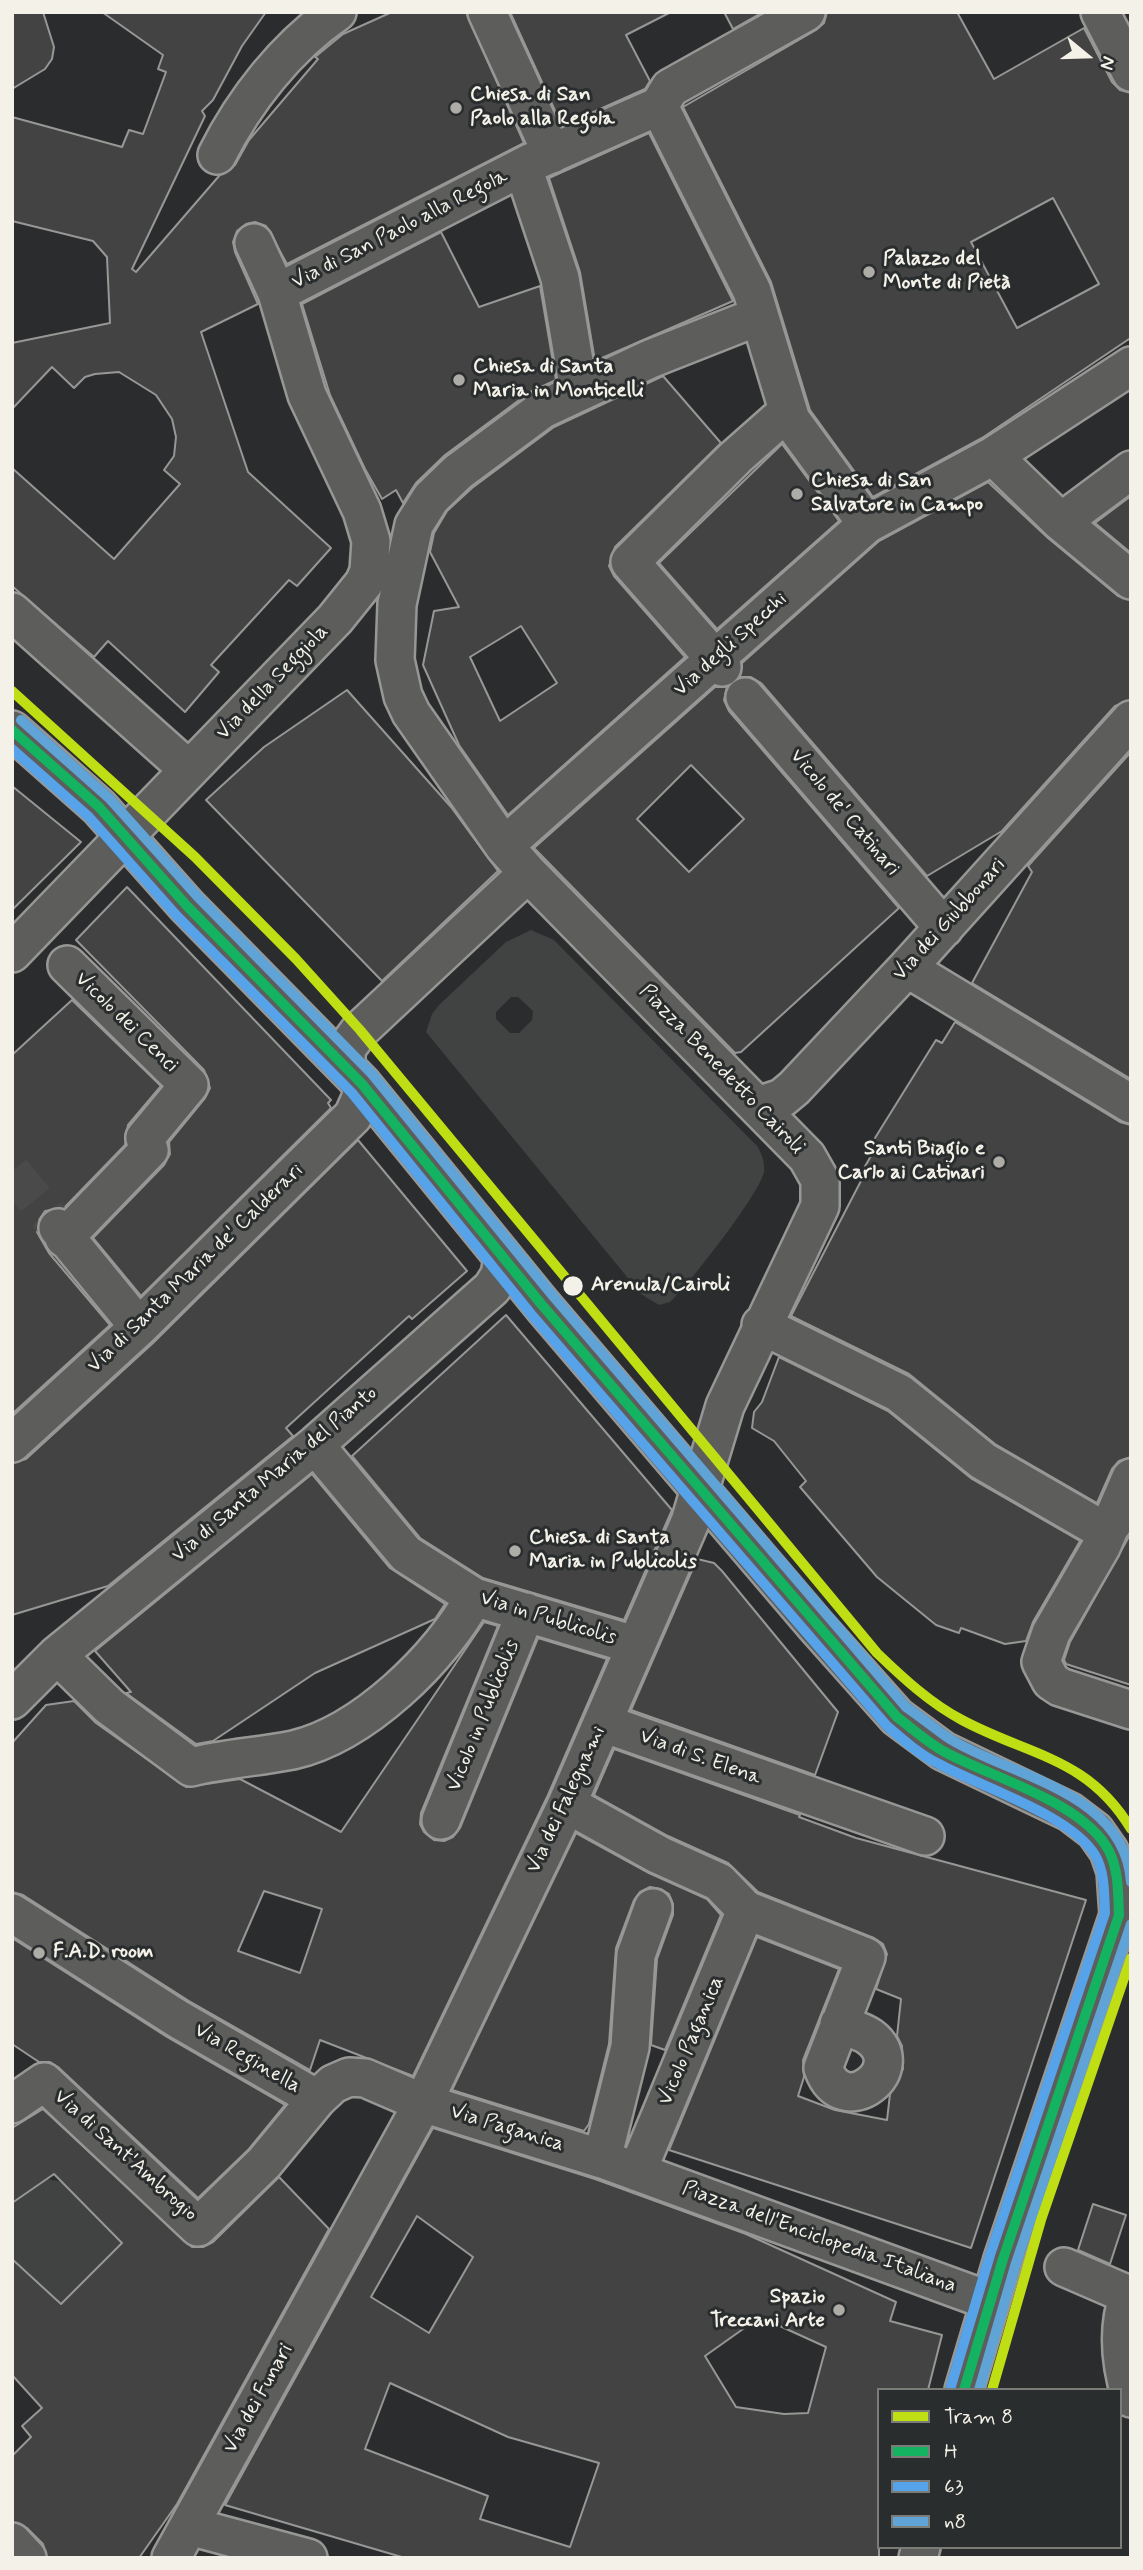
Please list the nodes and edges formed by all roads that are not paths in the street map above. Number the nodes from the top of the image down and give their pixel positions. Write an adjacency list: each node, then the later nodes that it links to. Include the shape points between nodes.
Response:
1 (337, 12): 7 (street, via 305,36 245,106)
2 (487, 12): 8 (street)
3 (806, 12): 6 (street, Via di San Paolo alla Regola, via 670,88)
4 (1100, 12): 5 (street)
5 (1131, 72)
6 (659, 106): 8 (street, Via di San Paolo alla Regola); 11 (street, via 752,291)
7 (217, 155)
8 (538, 161): 10 (street, Via di San Paolo alla Regola); 13 (street, Via di San Paolo alla Regola)
9 (254, 243): 10 (street, Via della Seggiola)
10 (277, 293): 25 (street, Via della Seggiola, via 307,395 362,512 371,541 369,572 355,597)
11 (759, 316): 13 (street, Piazza Benedetto Cairoli); 14 (street)
12 (1131, 366): 15 (street, Via degli Specchi)
13 (579, 391): 27 (street, Piazza Benedetto Cairoli, via 517,427 437,492 414,525 400,583 395,646 403,696)
14 (788, 411): 18 (street, via 790,420); 21 (street, via 630,562)
15 (983, 461): 17 (street); 18 (street, Via degli Specchi)
16 (1131, 470): 17 (street)
17 (1061, 522): 19 (street)
18 (867, 524): 21 (street, Via degli Specchi)
19 (1131, 580)
20 (12, 612): 25 (street)
21 (718, 663): 27 (street, Via degli Specchi)
22 (745, 697): 29 (street, Vicolo de' Catinari)
23 (1129, 725): 29 (street, Via dei Giubbonari)
24 (12, 730): 26 (street)
25 (189, 770): 26 (street, Via della Seggiola)
26 (127, 835): 30 (street, Via della Seggiola); 33 (street, via 187,906)
27 (504, 846): 28 (street, Piazza Benedetto Cairoli)
28 (528, 873): 33 (street, via 360,1030 346,1049); 35 (street, Piazza Benedetto Cairoli)
29 (944, 928): 32 (street, Via dei Giubbonari)
30 (12, 953)
31 (67, 965): 38 (street, Vicolo dei Cenci, via 189,1085 145,1138 149,1150 61,1233)
32 (907, 968): 34 (street); 35 (street, Via dei Giubbonari, via 794,1088 782,1098)
33 (354, 1076): 36 (street); 38 (street, Via di Santa Maria de' Calderari, via 361,1098 353,1116)
34 (1131, 1104)
35 (758, 1106): 37 (street, Piazza Benedetto Cairoli, via 807,1157 821,1191 815,1221)
36 (503, 1258): 40 (street, Via di Santa Maria del Pianto, via 492,1288); 42 (street)
37 (761, 1325): 42 (street, Piazza Benedetto Cairoli, via 724,1406); 43 (street, via 899,1393 983,1461 1092,1524)
38 (139, 1327): 39 (street, Via di Santa Maria de' Calderari)
39 (12, 1443)
40 (315, 1446): 44 (street, Via in Publicolis, via 406,1554); 47 (street, Via di Santa Maria del Pianto)
41 (1131, 1478): 43 (street)
42 (699, 1491): 46 (street, Via dei Falegnami, via 690,1522); 54 (street, via 914,1731 943,1751 1088,1824 1109,1851)
43 (1113, 1523): 49 (street, via 1051,1633 1041,1662 1051,1681 1060,1687)
44 (474, 1597): 45 (street, Via in Publicolis); 47 (street, via 461,1620 408,1681 340,1731 294,1749 191,1767 109,1706)
45 (526, 1612): 46 (street, Via in Publicolis); 52 (street, Vicolo in Publicolis)
46 (634, 1645): 50 (street, Via dei Falegnami)
47 (57, 1655): 48 (street, Via di Santa Maria del Pianto)
48 (19, 1681)
49 (1131, 1710)
50 (603, 1723): 51 (street, Via dei Falegnami); 53 (street, Via di S. Elena, via 796,1793 857,1826)
51 (567, 1804): 56 (street, via 719,1882); 60 (street, Via dei Falegnami)
52 (441, 1820)
53 (925, 1836)
54 (1123, 1902): 67 (street)
55 (653, 1908): 62 (street, via 636,1955 630,2047)
56 (746, 1910): 58 (street, via 866,1957); 63 (street, Vicolo Paganica)
57 (12, 1913): 59 (street, Via Reginella, via 178,2019)
58 (839, 2024)
59 (317, 2099): 60 (street, Via Paganica, via 332,2084 349,2077 365,2078); 61 (street, Via di Sant'Ambrogio, via 264,2163 198,2227 44,2082)
60 (423, 2103): 62 (street, Via Paganica); 64 (street, Via dei Falegnami)
61 (12, 2104)
62 (596, 2157): 63 (street, Via Paganica)
63 (643, 2174): 67 (street, Piazza dell'Enciclopedia Italiana)
64 (348, 2241): 70 (street, Via dei Funari)
65 (1064, 2267): 66 (street)
66 (1130, 2295): 69 (street, via 1122,2328 1122,2356)
67 (990, 2301): 68 (street)
68 (965, 2388)
69 (1131, 2398)
70 (189, 2526): 73 (street, Via dei Funari); 74 (street)
71 (12, 2542): 72 (street)
72 (27, 2558)
73 (170, 2558)
74 (308, 2558)

